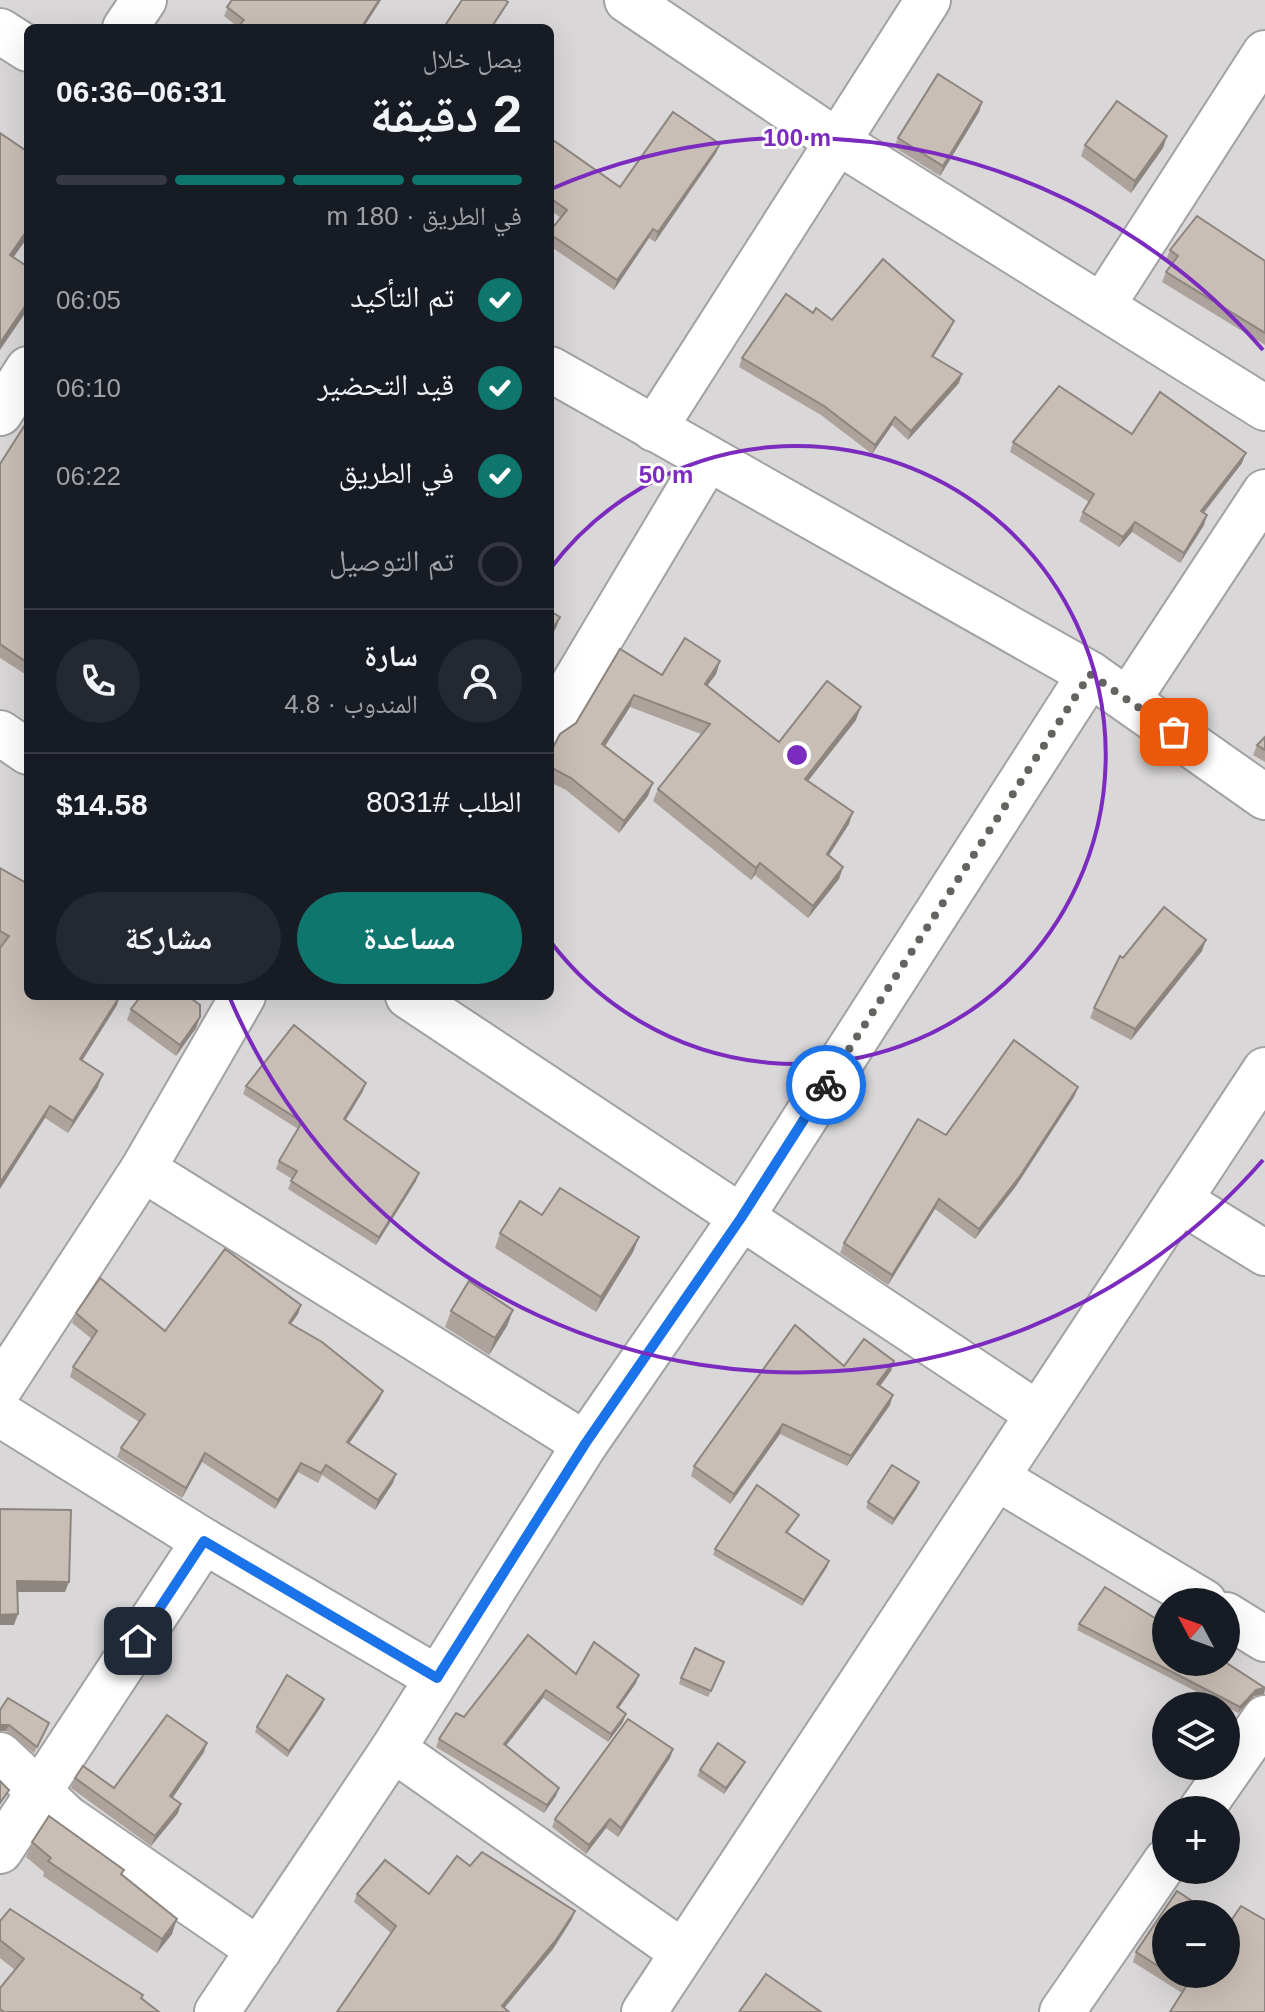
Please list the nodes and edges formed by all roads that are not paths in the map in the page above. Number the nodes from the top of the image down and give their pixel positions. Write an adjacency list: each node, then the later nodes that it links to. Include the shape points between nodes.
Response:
1 (144, 0): 4 (street)
2 (627, 0): 8 (street)
3 (928, 0): 8 (street)
4 (128, 24)
5 (0, 31): 6 (street)
6 (24, 46)
7 (1265, 53): 9 (street)
8 (835, 140): 9 (street); 14 (street)
9 (1102, 306): 12 (street)
10 (554, 371): 14 (street)
11 (24, 375): 13 (street)
12 (1265, 408)
13 (0, 413)
14 (654, 429): 15 (street)
15 (707, 460): 17 (street); 19 (street)
16 (1265, 492): 18 (street)
17 (1090, 674): 18 (street); 26 (street)
18 (1128, 700): 20 (street)
19 (554, 716)
20 (1265, 797)
21 (241, 1000): 24 (street)
22 (414, 1000): 26 (street)
23 (1265, 1070): 25 (street)
24 (143, 1169): 28 (street); 31 (street)
25 (1179, 1200): 27 (street); 30 (street)
26 (741, 1218): 30 (street); 31 (street)
27 (1265, 1253)
28 (0, 1388)
29 (0, 1414): 33 (street)
30 (1038, 1414): 32 (street)
31 (585, 1444): 37 (street)
32 (997, 1478): 34 (street); 46 (street)
33 (204, 1541): 37 (street); 41 (street)
34 (1181, 1588)
35 (1240, 1624): 36 (street)
36 (1265, 1639)
37 (437, 1678): 39 (street)
38 (1265, 1718): 42 (street)
39 (393, 1749): 45 (street); 46 (street)
40 (0, 1755): 41 (street)
41 (38, 1791): 43 (street); 45 (street, via 67,1818)
42 (1211, 1796)
43 (0, 1851)
44 (1152, 1881): 49 (street)
45 (259, 1950): 47 (street)
46 (681, 1951): 48 (street)
47 (217, 2012)
48 (644, 2012)
49 (1062, 2012)

